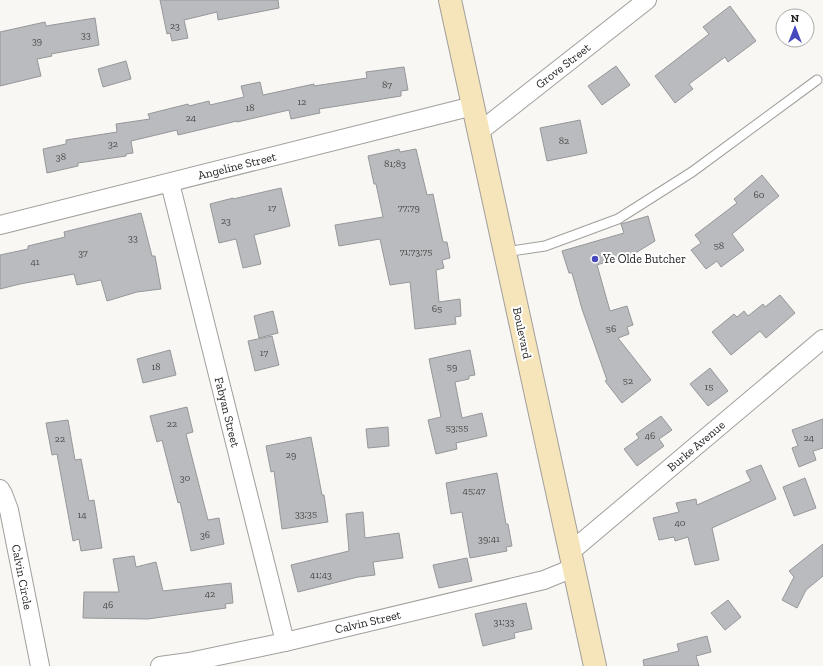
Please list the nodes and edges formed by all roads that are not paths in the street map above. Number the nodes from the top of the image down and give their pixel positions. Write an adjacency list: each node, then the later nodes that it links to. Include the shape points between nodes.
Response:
1 (450, 0): 4 (main road, Boulevard)
2 (647, 0): 5 (street, Grove Street)
3 (817, 80): 8 (lane, via 692,172 618,220 545,246)
4 (473, 106): 5 (main road, Boulevard); 6 (street, Angeline Street)
5 (479, 132): 8 (main road, Boulevard)
6 (170, 183): 7 (street, Angeline Street); 12 (street, Fabyan Street)
7 (0, 225)
8 (505, 252): 11 (main road, Boulevard)
9 (823, 339): 11 (street, Burke Avenue)
10 (0, 489): 13 (street, Calvin Circle, via 9,510)
11 (571, 561): 12 (street, Calvin Street, via 544,580); 15 (main road, Boulevard)
12 (285, 642): 14 (street, Calvin Street)
13 (40, 666)
14 (160, 666)
15 (595, 666)

